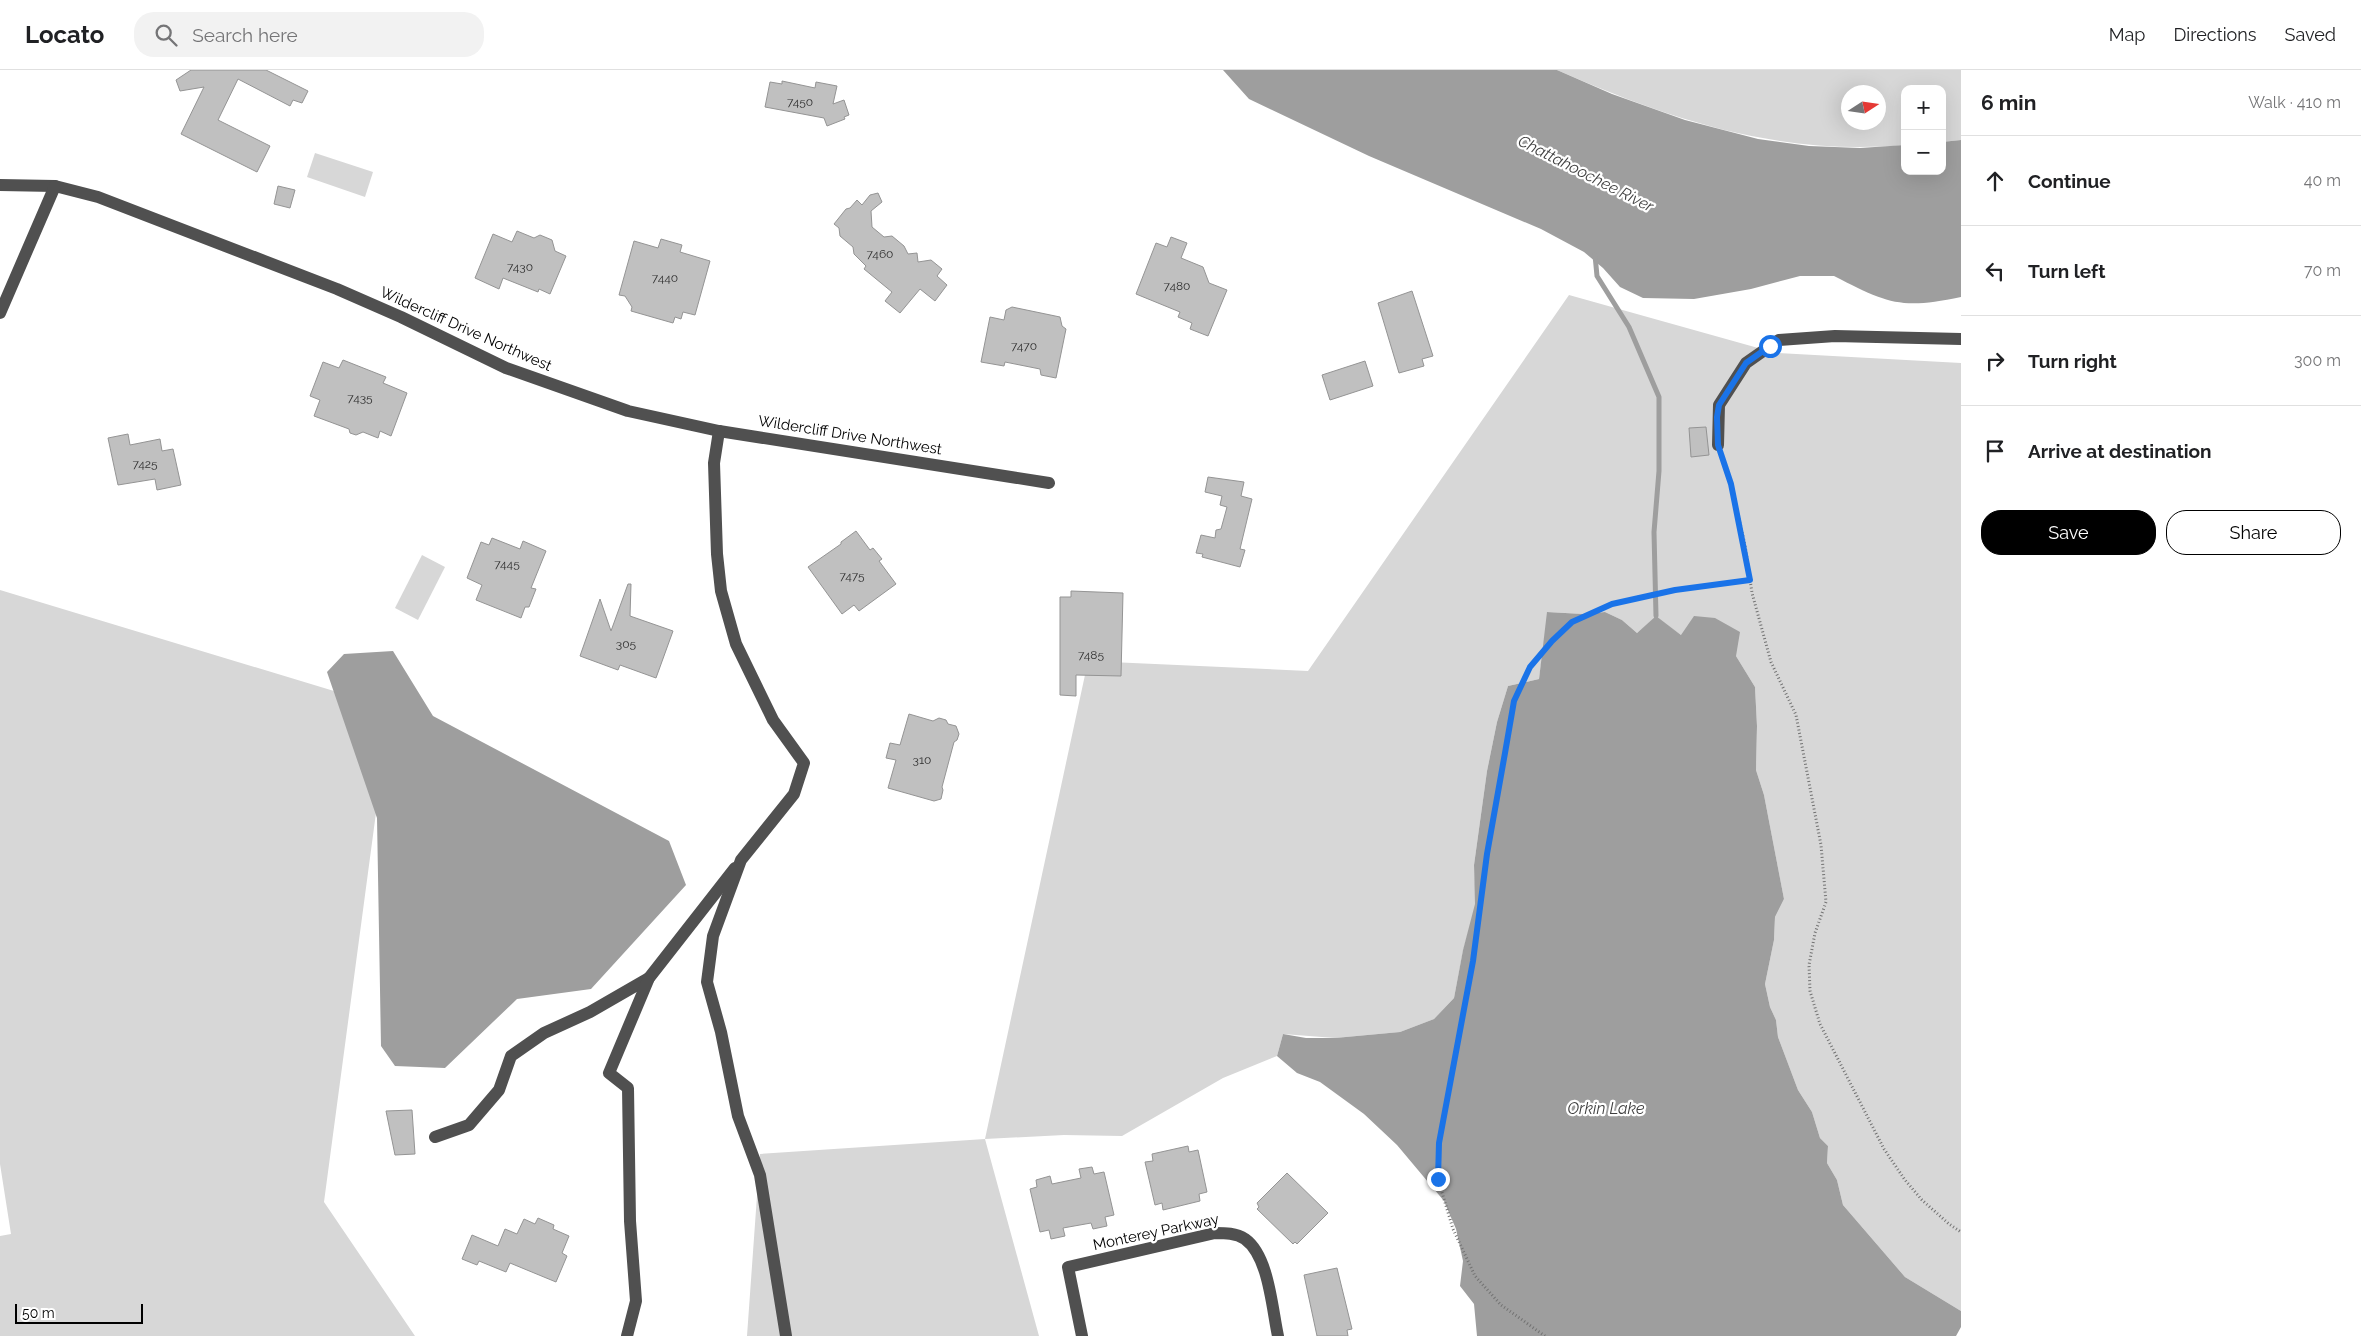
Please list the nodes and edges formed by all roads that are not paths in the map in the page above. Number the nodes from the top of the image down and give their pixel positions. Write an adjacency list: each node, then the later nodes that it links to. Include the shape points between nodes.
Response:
1 (0, 185): 2 (street, Wildercliff Drive Northwest)
2 (55, 186): 3 (street); 5 (street, Wildercliff Drive Northwest, via 98,198 337,289 506,368 628,411)
3 (0, 313)
4 (1961, 339): 6 (street, via 1835,336 1779,340 1746,363 1719,405)
5 (719, 431): 7 (street, Wildercliff Drive Northwest); 8 (street, via 714,463 717,554 722,591 736,644 773,720 804,763 794,794)
6 (1718, 445)
7 (1049, 483)
8 (741, 860): 9 (street); 12 (street, via 713,936 707,982 738,1116 760,1175)
9 (649, 978): 10 (street, via 590,1012 544,1033 512,1056 499,1090 469,1125); 11 (street, via 609,1073 628,1088 630,1221 636,1301)
10 (435, 1137)
11 (628, 1336)
12 (786, 1336)
13 (1082, 1336): 14 (street, Monterey Parkway, via 1068,1267 1215,1233 1230,1233 1244,1238 1261,1259)
14 (1278, 1336)

